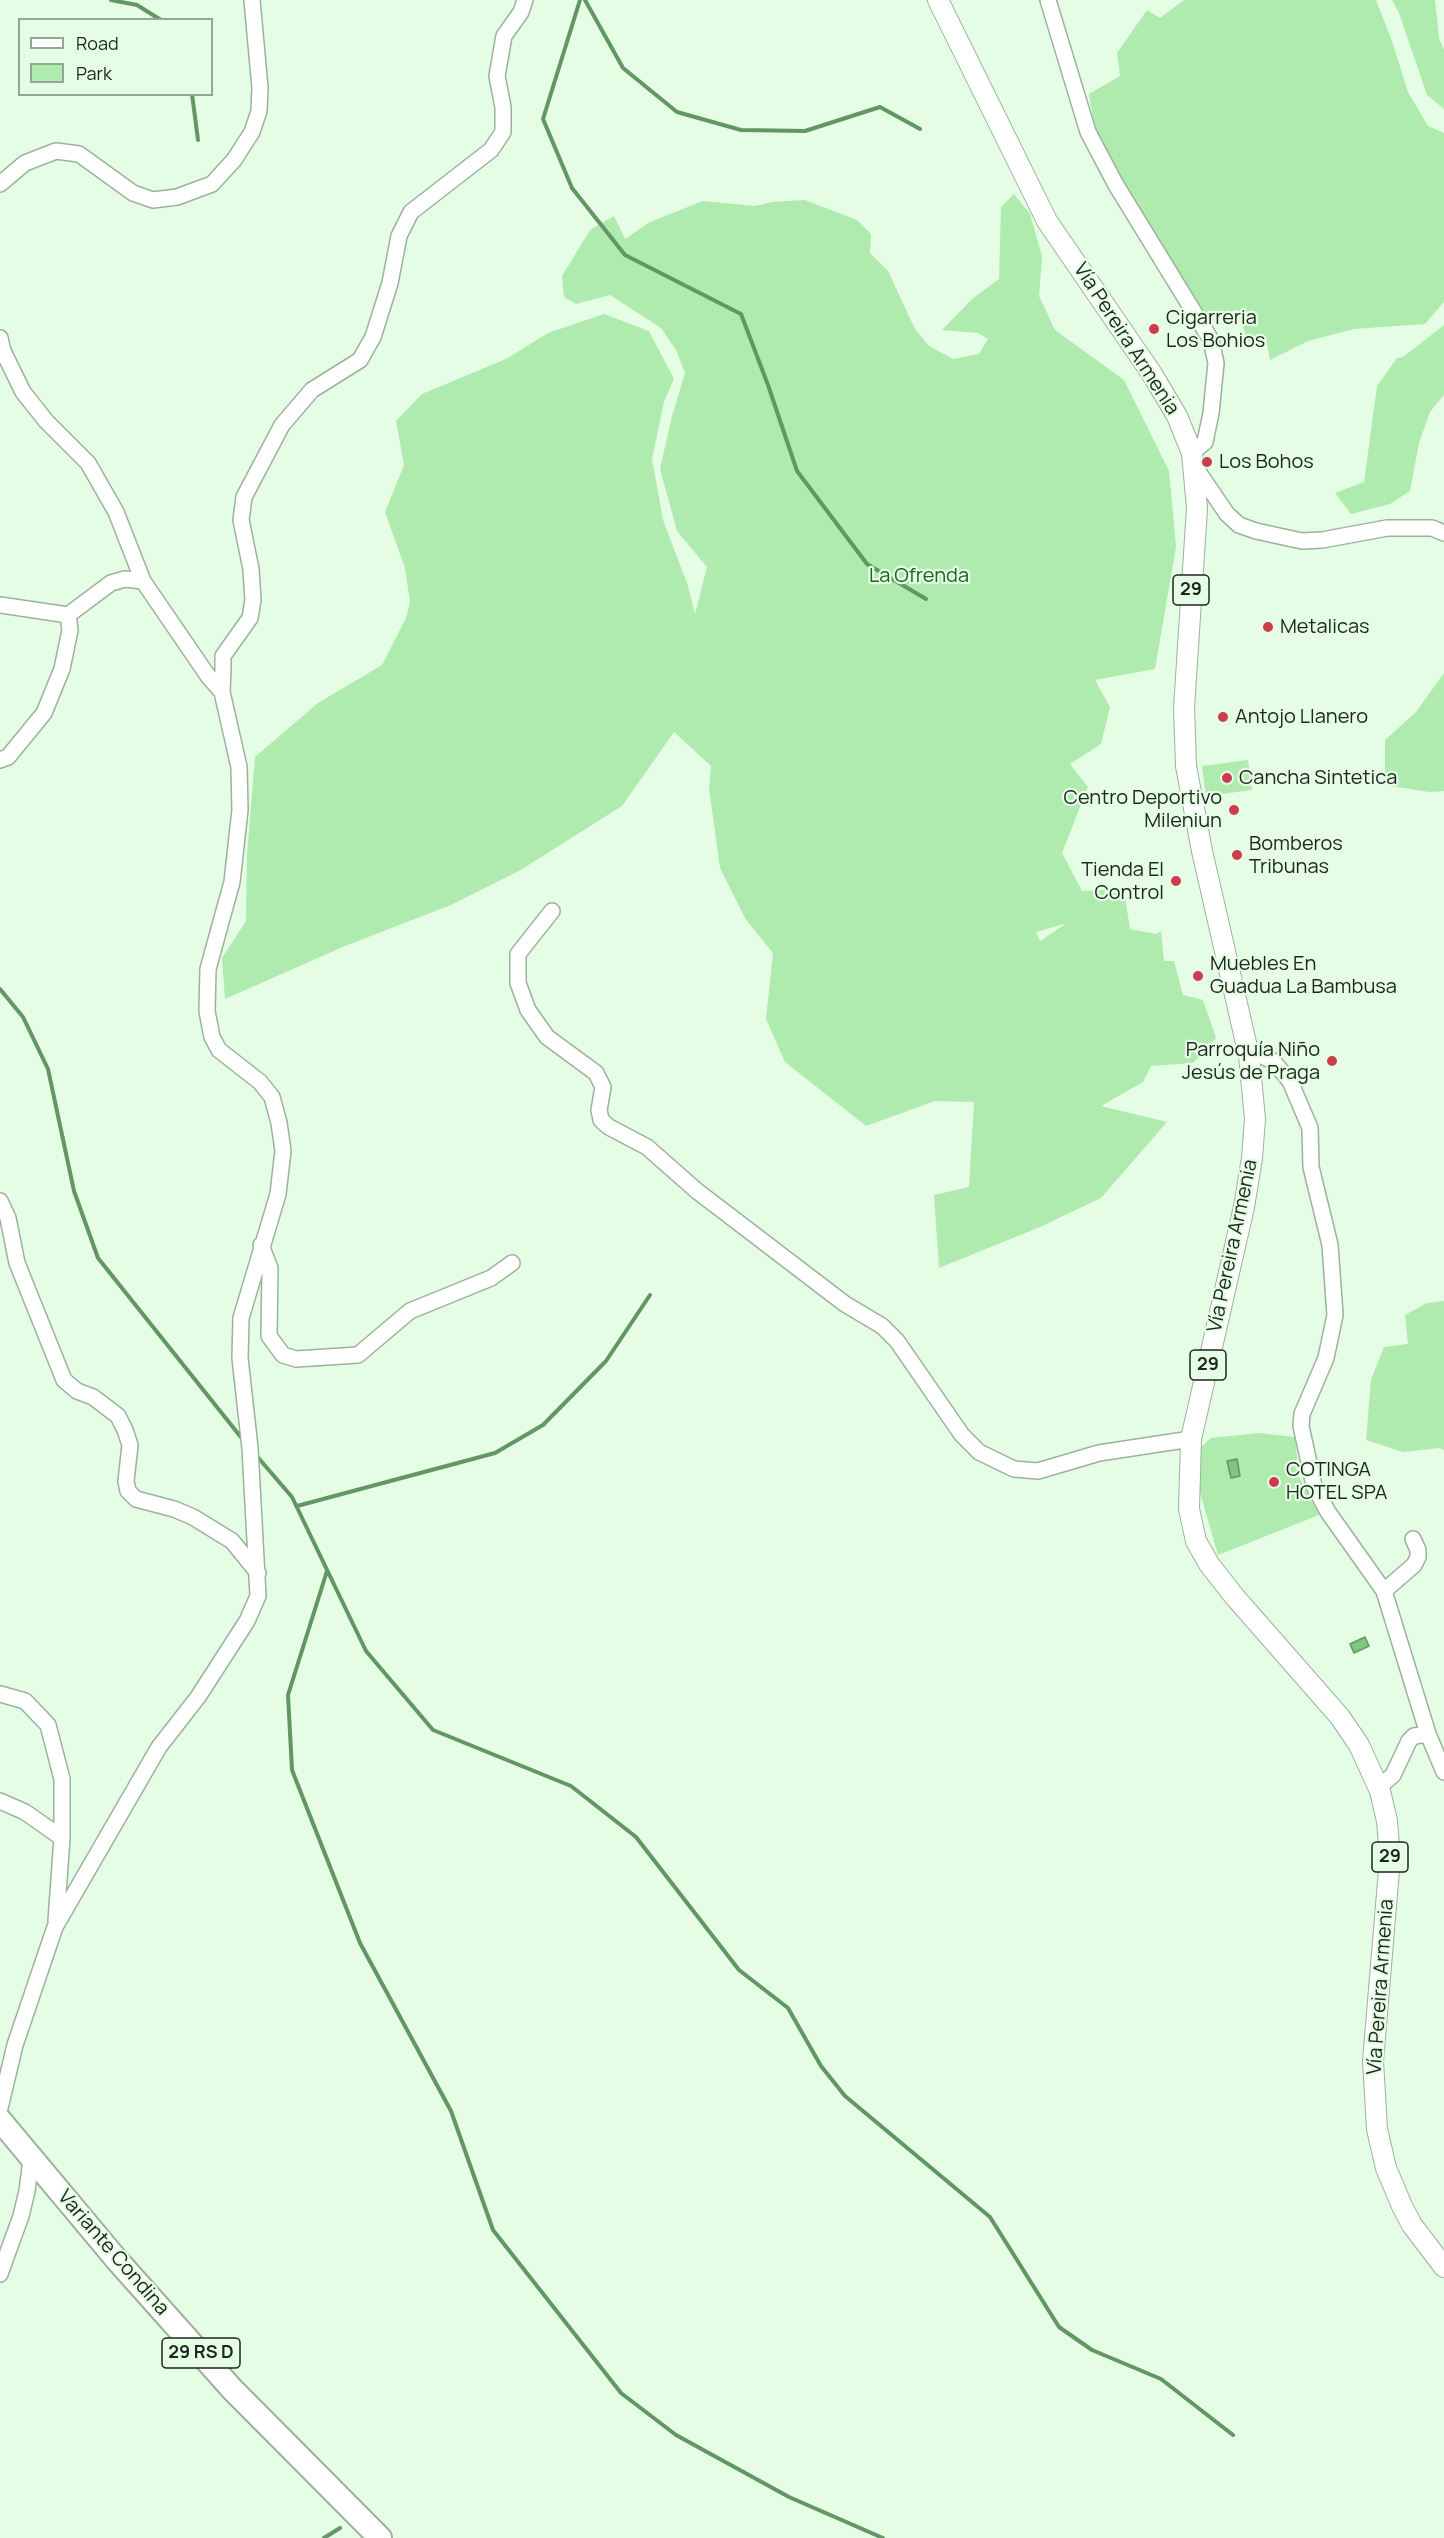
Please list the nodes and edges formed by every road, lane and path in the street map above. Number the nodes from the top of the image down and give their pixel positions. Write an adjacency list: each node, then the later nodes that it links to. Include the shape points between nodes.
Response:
1 (252, 0): 5 (street, via 259,111 252,132 234,160 212,184 177,197 153,200 133,193 79,154 56,152 25,163)
2 (525, 0): 12 (street, via 504,36 497,76 503,107 502,132 491,150 411,212 399,236 390,283 373,337 360,360 312,390 282,425 244,497 242,520 253,600 250,618 223,656)
3 (938, 0): 7 (main road, Vía Pereira Armenia / 29, via 1047,221 1152,374 1177,416)
4 (1048, 0): 7 (street, via 1088,132 1211,340 1216,363 1212,413 1206,442)
5 (0, 184)
6 (0, 338): 9 (street, via 23,392 88,463 116,513)
7 (1193, 460): 8 (street, via 1227,514 1239,525 1256,531 1302,541 1387,528 1432,528); 15 (main road, Vía Pereira Armenia / 29, via 1197,508 1184,708 1186,766)
8 (1444, 532)
9 (143, 581): 11 (street, via 124,579 111,583); 12 (street)
10 (0, 605): 11 (street)
11 (68, 615): 13 (street, via 70,630 62,669 44,713 8,757)
12 (222, 692): 17 (street, via 239,767 240,810 232,882 208,969 207,1011 219,1050 260,1082 272,1097 279,1123 283,1150 278,1194)
13 (0, 760)
14 (552, 911): 19 (street, via 518,954 518,983 528,1010 547,1037 596,1073 603,1087 598,1110 601,1120 646,1147 845,1304 882,1326 897,1341 962,1435 979,1452 1014,1469 1038,1471 1099,1453)
15 (1248, 1050): 19 (main road, Vía Pereira Armenia / 29, via 1255,1119 1249,1181); 22 (street, via 1273,1061 1290,1081 1310,1128 1311,1167 1330,1245 1335,1315 1326,1358 1302,1414 1301,1426 1314,1486)
16 (0, 1201): 21 (street, via 8,1218 17,1263 64,1380 118,1416 125,1431 130,1445 128,1491 136,1499 193,1517 232,1541)
17 (261, 1245): 18 (street, via 270,1268 269,1336 283,1355 296,1359 358,1355 410,1311 491,1278); 21 (street, via 241,1318 240,1358)
18 (512, 1263)
19 (1191, 1439): 26 (main road, Vía Pereira Armenia / 29, via 1189,1509 1196,1541 1234,1596 1340,1717)
20 (1413, 1539): 22 (street, via 1418,1550 1414,1565)
21 (258, 1573): 29 (street, via 258,1596 247,1621 159,1747)
22 (1384, 1591): 24 (street)
23 (0, 1694): 28 (street, via 25,1701 48,1725 62,1779)
24 (1428, 1734): 25 (street); 26 (street, via 1409,1741 1393,1775)
25 (1444, 1772)
26 (1379, 1787): 33 (main road, Vía Pereira Armenia / 29, via 1390,1858 1374,2037 1377,2129 1386,2168 1402,2206)
27 (0, 1801): 28 (street, via 25,1812)
28 (62, 1838): 29 (street)
29 (55, 1927): 30 (street, via 15,2045)
30 (0, 2108)
31 (0, 2120): 32 (highway, Variante Condina / 29 RS D)
32 (31, 2160): 34 (street, via 21,2216); 35 (highway, Variante Condina / 29 RS D, via 232,2389)
33 (1444, 2267)
34 (0, 2274)
35 (380, 2538)

